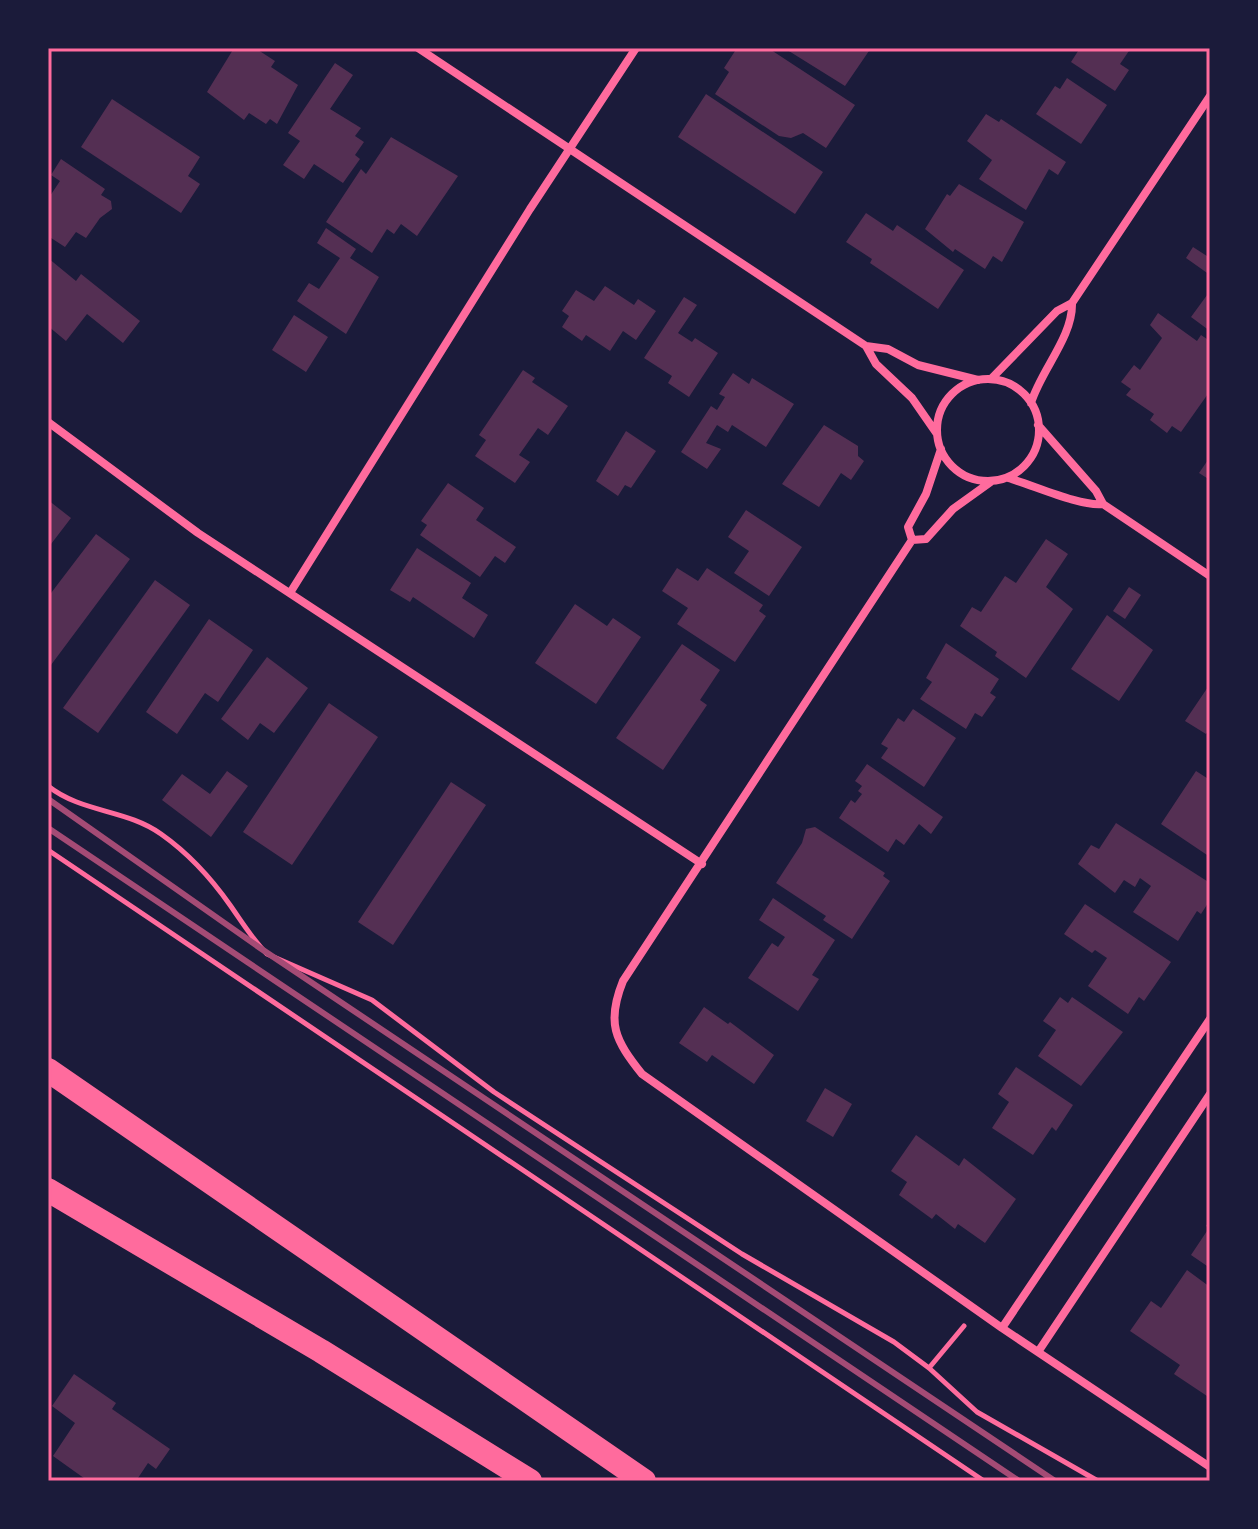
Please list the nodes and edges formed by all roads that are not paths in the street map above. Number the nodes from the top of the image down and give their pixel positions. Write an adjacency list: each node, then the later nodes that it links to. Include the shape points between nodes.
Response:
1 (418, 48): 4 (street)
2 (636, 48): 4 (street)
3 (1210, 96): 5 (street)
4 (569, 149): 6 (street); 19 (street)
5 (1072, 303): 7 (street, via 1057,311); 9 (street, via 1072,320)
6 (866, 346): 8 (street); 12 (street)
7 (991, 379): 8 (street); 9 (street, via 1013,387)
8 (978, 380): 12 (street, via 952,394)
9 (1031, 403): 11 (street)
10 (48, 422): 19 (street)
11 (1038, 425): 14 (street, via 1035,450); 16 (street)
12 (937, 434): 13 (street)
13 (941, 449): 15 (street, via 961,474); 17 (street, via 908,527)
14 (1008, 478): 15 (street); 16 (street, via 1087,506)
15 (992, 481): 17 (street, via 953,509 926,539)
16 (1103, 504): 18 (street)
17 (912, 540): 20 (street)
18 (1210, 576)
19 (290, 593): 20 (street)
20 (702, 864): 25 (street, via 623,981 613,1006 614,1028 625,1052 642,1074)
21 (1210, 1019): 25 (street)
22 (48, 1070): 29 (highway)
23 (1210, 1094): 26 (street)
24 (48, 1190): 28 (highway)
25 (1002, 1328): 26 (street)
26 (1038, 1352): 27 (street)
27 (1210, 1467)
28 (530, 1481)
29 (644, 1481)

